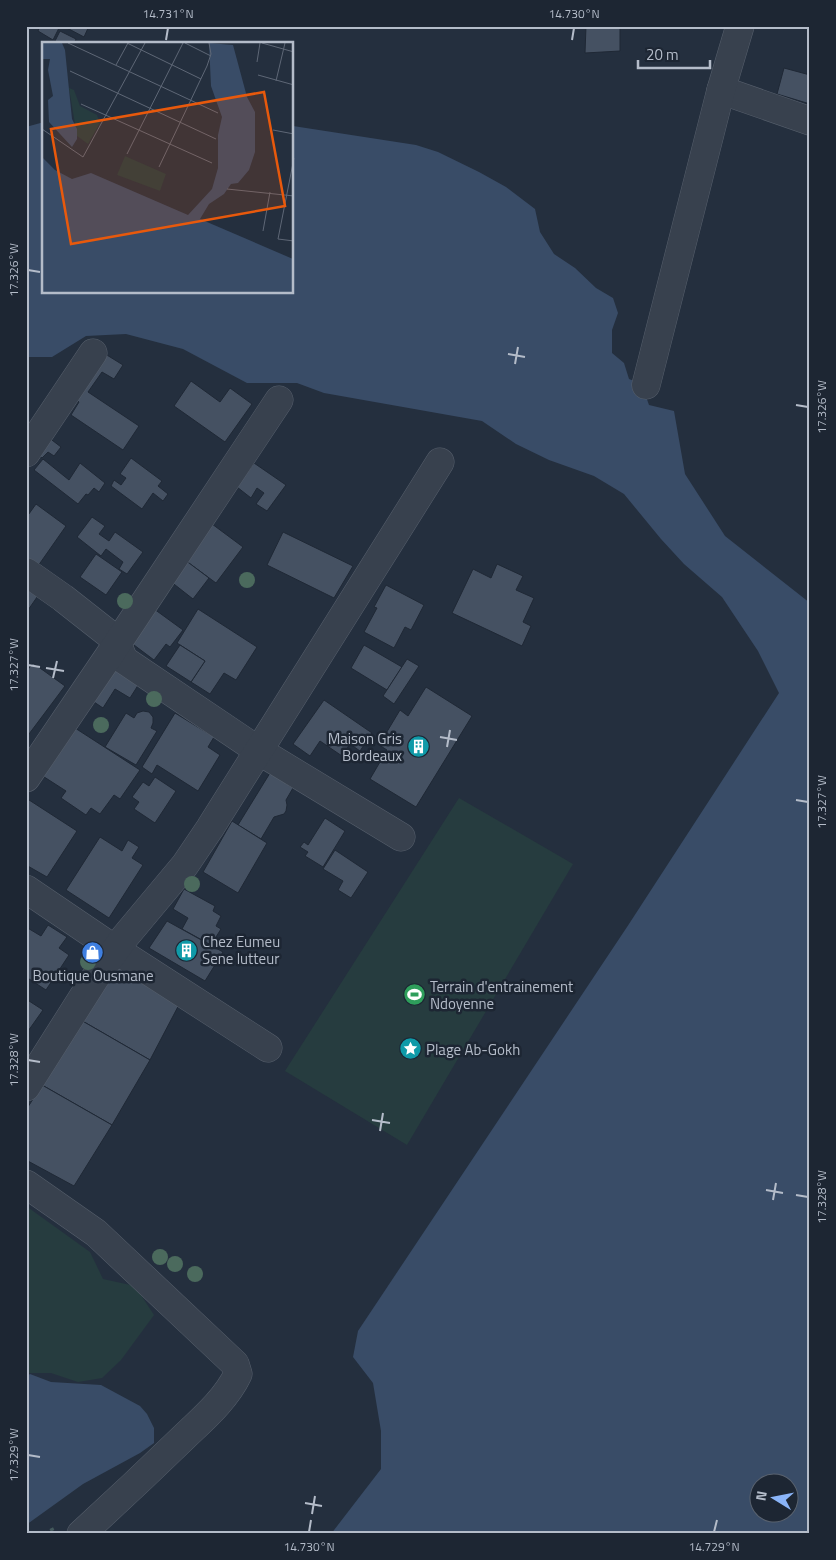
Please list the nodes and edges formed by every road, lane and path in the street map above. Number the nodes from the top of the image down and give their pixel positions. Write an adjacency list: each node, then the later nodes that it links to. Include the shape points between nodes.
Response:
1 (740, 26): 2 (street)
2 (720, 90): 3 (street); 5 (street)
3 (810, 121)
4 (93, 353): 7 (street)
5 (646, 385)
6 (279, 400): 10 (street)
7 (26, 453)
8 (440, 462): 11 (street)
9 (26, 572): 10 (street)
10 (118, 644): 11 (street, via 124,660); 12 (street)
11 (259, 751): 13 (street); 15 (street, via 200,843)
12 (26, 778)
13 (401, 837)
14 (26, 889): 15 (street)
15 (116, 950): 16 (street); 17 (street)
16 (268, 1048)
17 (26, 1087)
18 (26, 1184): 19 (street, via 96,1233 235,1364 238,1374 231,1389 211,1411)
19 (81, 1534)

